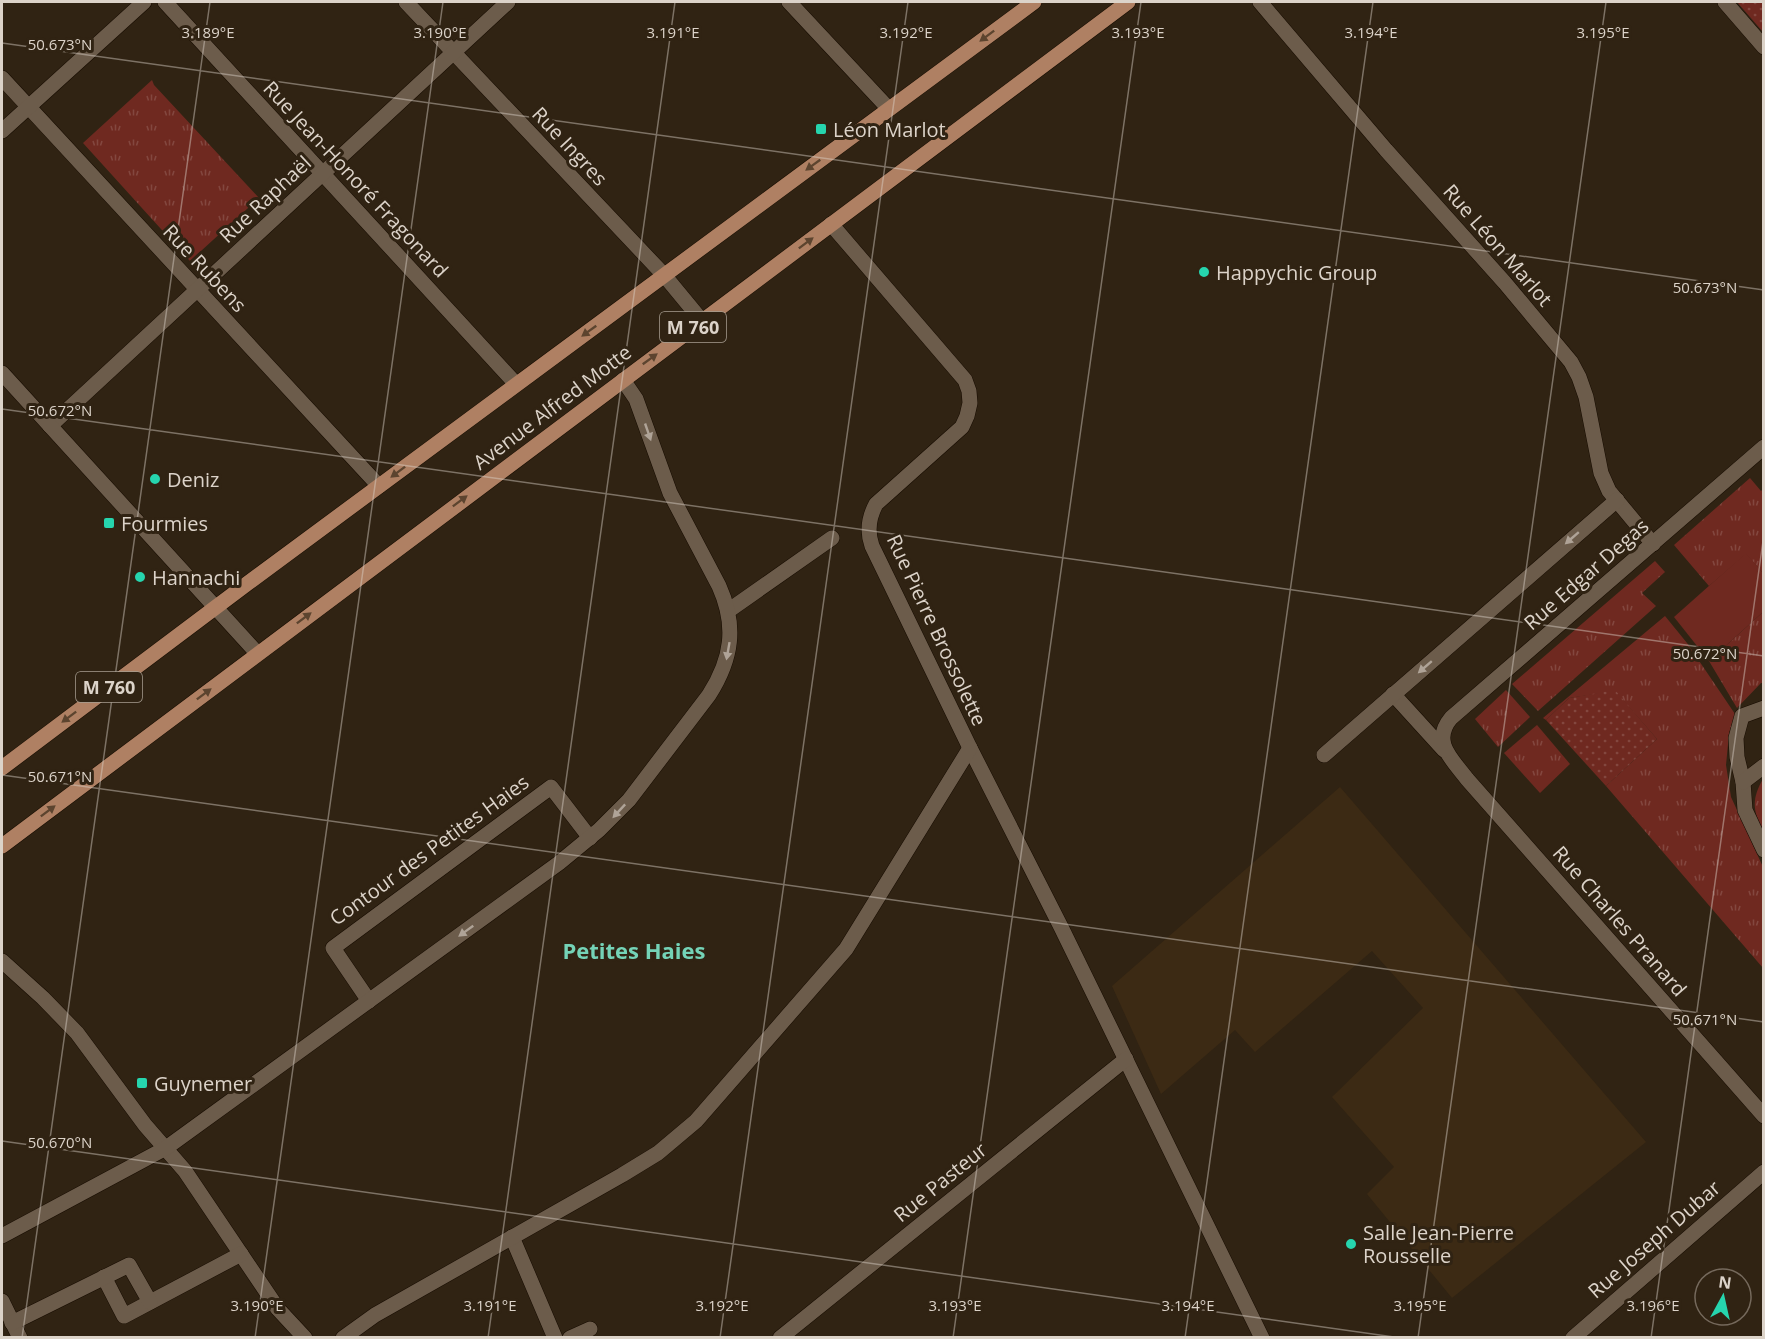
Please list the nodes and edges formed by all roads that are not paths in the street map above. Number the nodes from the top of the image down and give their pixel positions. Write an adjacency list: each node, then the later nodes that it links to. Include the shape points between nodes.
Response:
1 (144, 2): 13 (street)
2 (165, 2): 16 (street, Rue Jean-Honoré Fragonard)
3 (406, 2): 11 (street, Rue Ingres)
4 (508, 2): 11 (street, Rue Raphaël)
5 (789, 2): 14 (street)
6 (1034, 2): 14 (main road, Avenue Alfred Motte / M 760, one-way to 14)
7 (1128, 2): 17 (main road, Avenue Alfred Motte / M 760)
8 (1260, 2): 27 (street, Rue Léon Marlot, via 1571,362 1586,397 1601,473)
9 (1725, 2): 10 (street)
10 (1764, 47)
11 (453, 52): 16 (street, Rue Raphaël); 18 (street, Rue Ingres)
12 (2, 78): 13 (street, Rue Rubens)
13 (28, 107): 15 (street); 19 (street, Rue Rubens)
14 (889, 109): 18 (main road, Avenue Alfred Motte / M 760, one-way to 18)
15 (2, 131)
16 (323, 174): 19 (street, Rue Raphaël); 23 (street, Rue Jean-Honoré Fragonard)
17 (831, 224): 20 (main road, Avenue Alfred Motte / M 760, one-way to 17); 36 (street, Rue Pierre Brossolette, via 964,380 969,391 969,409 962,427 880,499 871,515 869,534)
18 (664, 275): 20 (street, Rue Ingres); 23 (main road, Avenue Alfred Motte / M 760, one-way to 23)
19 (198, 290): 24 (street, Rue Raphaël); 26 (street, Rue Rubens)
20 (702, 321): 22 (main road, Avenue Alfred Motte / M 760, one-way to 20)
21 (2, 373): 24 (street)
22 (623, 380): 31 (street, one-way to 31, via 636,399 670,493); 32 (main road, Avenue Alfred Motte / M 760, one-way to 22)
23 (516, 384): 26 (main road, Avenue Alfred Motte / M 760, one-way to 26)
24 (50, 426): 30 (street)
25 (1764, 447): 29 (street, Rue Edgar Degas)
26 (379, 486): 30 (main road, Avenue Alfred Motte / M 760)
27 (1617, 500): 29 (street, Rue Léon Marlot); 33 (street, Rue Edgar Degas, one-way to 33)
28 (832, 538): 31 (street)
29 (1653, 544): 35 (street, Rue Edgar Degas, via 1451,718)
30 (216, 606): 32 (street); 40 (main road, Avenue Alfred Motte / M 760, one-way to 40)
31 (728, 611): 42 (street, one-way to 42, via 728,655 715,686 629,800)
32 (257, 653): 43 (main road, Avenue Alfred Motte / M 760, one-way to 32)
33 (1394, 694): 37 (street, Rue Charles Pranard); 38 (street, Rue Edgar Degas)
34 (1764, 708): 41 (street, via 1742,716 1738,729 1737,757)
35 (1442, 737): 37 (street, Rue Charles Pranard)
36 (970, 748): 47 (street); 52 (street, via 846,950 696,1121 658,1153)
37 (1448, 754): 48 (street, Rue Charles Pranard)
38 (1324, 755)
39 (1764, 766): 41 (street)
40 (2, 768)
41 (1743, 782): 44 (street, via 1745,810)
42 (590, 838): 46 (street, one-way to 46); 46 (street, Contour des Petites Haies, via 551,787 333,948)
43 (2, 846)
44 (1764, 850)
45 (2, 961): 49 (street, via 73,1028)
46 (369, 1001): 49 (street)
47 (1126, 1059): 64 (street, Rue Pasteur); 65 (street)
48 (1764, 1116)
49 (166, 1148): 51 (street); 53 (street)
50 (1764, 1172): 66 (street, Rue Joseph Dubar)
51 (2, 1236)
52 (512, 1237): 61 (street, via 375,1315); 62 (street)
53 (241, 1254): 56 (street); 60 (street, via 278,1309)
54 (104, 1277): 56 (street, via 129,1265); 56 (street, via 124,1316); 57 (street)
55 (2, 1301): 57 (street)
56 (150, 1302)
57 (12, 1323): 59 (street)
58 (590, 1329): 63 (street)
59 (20, 1338)
60 (305, 1338)
61 (343, 1338)
62 (555, 1338)
63 (570, 1338)
64 (780, 1338)
65 (1262, 1338)
66 (1573, 1338)

